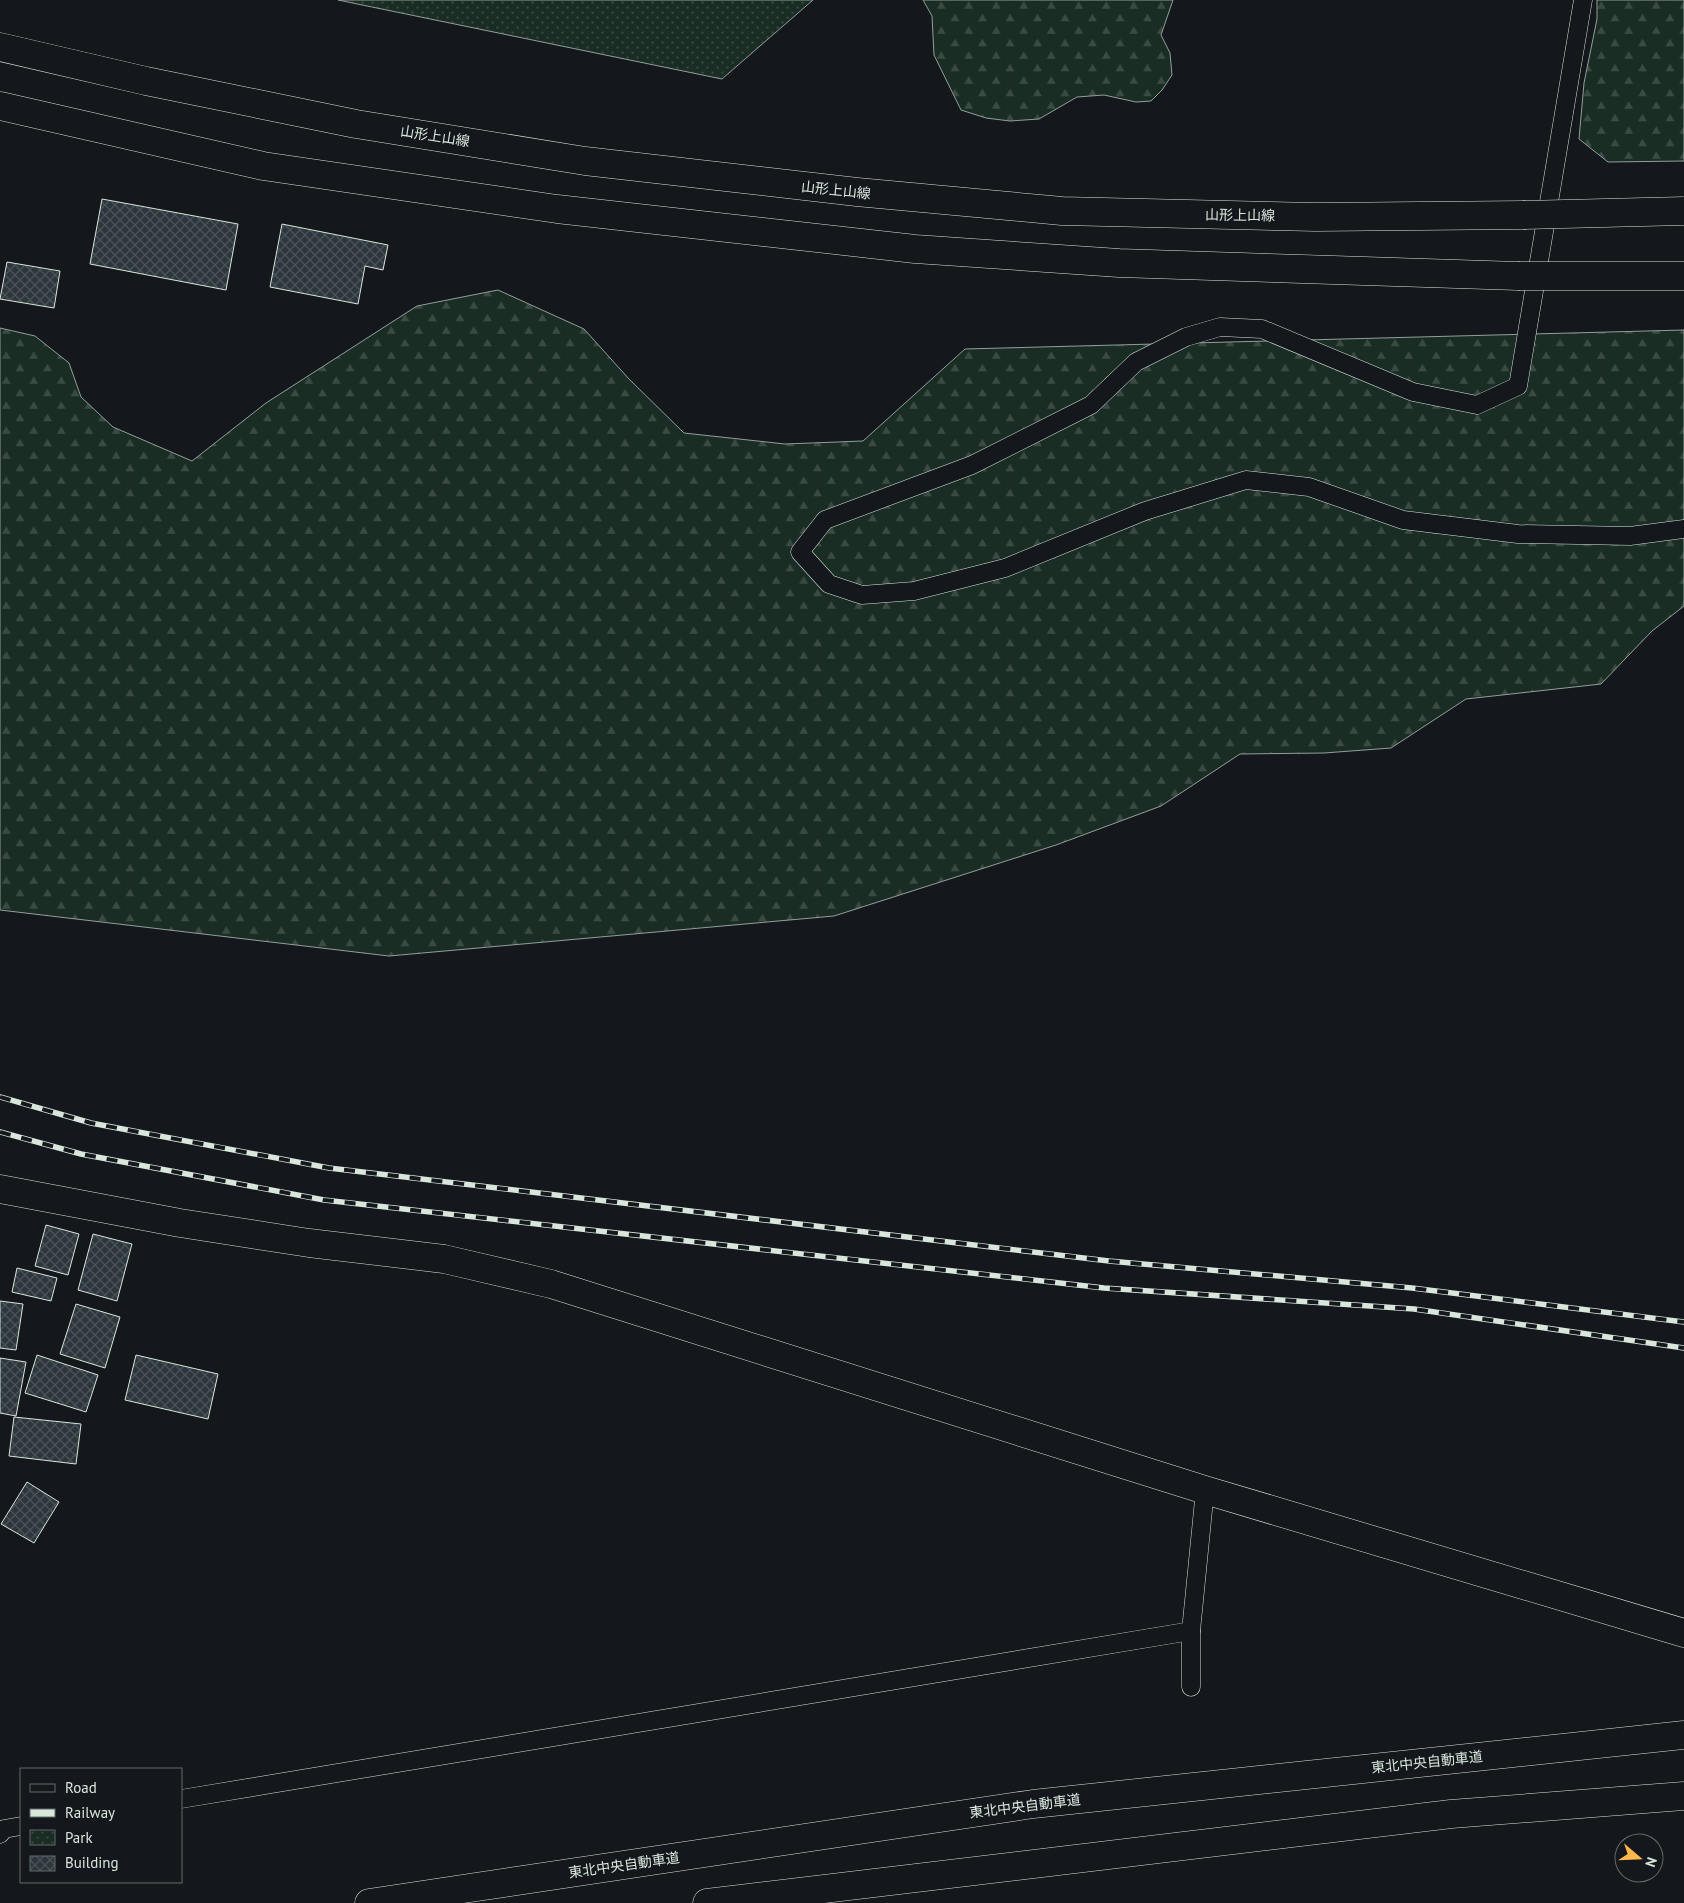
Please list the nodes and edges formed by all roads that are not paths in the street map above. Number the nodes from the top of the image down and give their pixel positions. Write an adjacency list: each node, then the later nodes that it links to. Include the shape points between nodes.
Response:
1 (1583, 0): 6 (lane, via 1518,386 1477,406 1413,392 1262,329 1220,327 1186,337 1136,362 1091,405 972,465 825,520 800,552 829,584 862,595 914,591 1005,568 1145,511 1246,480 1309,487 1403,520 1518,534 1630,536)
2 (0, 47): 4 (main road, 山形上山線, bridge, via 356,124 585,161 856,192 1062,212 1316,217)
3 (0, 106): 5 (main road, bridge, via 263,166 557,209 935,250 1119,263 1518,276)
4 (1684, 211)
5 (1684, 276)
6 (1684, 529)
7 (0, 1189): 8 (main road, via 180,1223 444,1259 551,1284)
8 (1205, 1490): 9 (lane); 10 (main road)
9 (1191, 1631): 11 (lane); 14 (lane)
10 (1684, 1633)
11 (1190, 1688)
12 (1677, 1736): 17 (main road, 東北中央自動車道, via 1033,1804)
13 (1679, 1796): 18 (main road, via 1451,1814)
14 (182, 1799)
15 (20, 1826): 16 (lane, via 4,1829)
16 (0, 1834)
17 (369, 1903)
18 (707, 1903)

